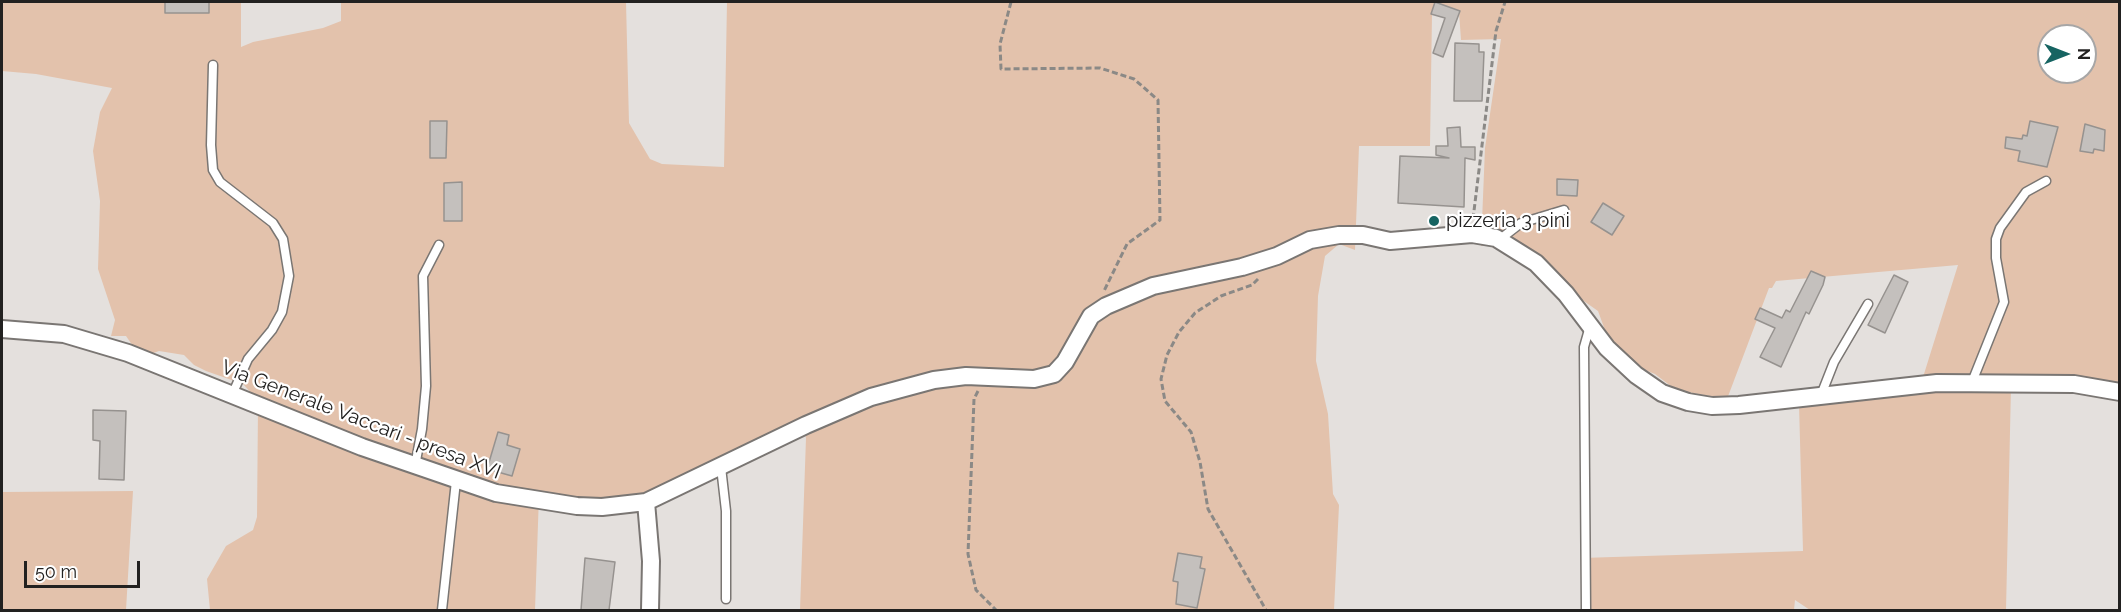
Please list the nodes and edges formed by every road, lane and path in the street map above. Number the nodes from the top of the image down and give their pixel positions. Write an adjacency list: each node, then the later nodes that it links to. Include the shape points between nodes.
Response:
1 (1011, 2): 11 (path, via 1000,44 1001,69 1100,68 1134,79 1158,100 1160,220 1127,244)
2 (1505, 2): 6 (path, via 1496,31)
3 (213, 65): 17 (lane, via 213,170 219,182 273,223 288,256 289,276 282,312 248,358)
4 (2046, 181): 15 (lane, via 2026,192 2000,228 1996,258 2004,302)
5 (1564, 210): 7 (lane, via 1521,223)
6 (1472, 234): 7 (street); 9 (street, via 1414,240 1340,235 1310,240)
7 (1499, 240): 12 (street, via 1536,263)
8 (440, 245): 19 (lane, via 423,276 426,386)
9 (1264, 260): 11 (street, via 1153,286); 29 (path, via 1261,276 1252,285 1221,296 1195,313 1167,355 1161,379 1165,401 1191,432 1208,509)
10 (1868, 304): 18 (lane, via 1834,362)
11 (1091, 316): 14 (street, Via Generale Vaccari - presa XVI, via 1065,363 1054,374 1034,379)
12 (1590, 326): 18 (street, via 1636,375 1662,393 1688,402 1739,405); 30 (lane, via 1584,347)
13 (2, 329): 17 (street, Via Generale Vaccari - presa XVI, via 64,334 100,344)
14 (986, 375): 20 (street, Via Generale Vaccari - presa XVI, via 934,380 871,397); 28 (path, via 974,399 968,554 976,590)
15 (1972, 382): 16 (street, via 2074,384); 18 (street)
16 (2120, 392)
17 (232, 394): 19 (street, Via Generale Vaccari - presa XVI)
18 (1821, 395)
19 (415, 466): 21 (street, Via Generale Vaccari - presa XVI)
20 (721, 467): 22 (street, Via Generale Vaccari - presa XVI); 24 (lane, via 726,511)
21 (456, 481): 22 (street, Via Generale Vaccari - presa XVI, via 495,494 577,506); 23 (lane)
22 (646, 502): 27 (street)
23 (446, 597): 25 (lane); 26 (lane)
24 (726, 599)
25 (434, 610)
26 (442, 610)
27 (650, 610)
28 (996, 610)
29 (1266, 610)
30 (1586, 610)

